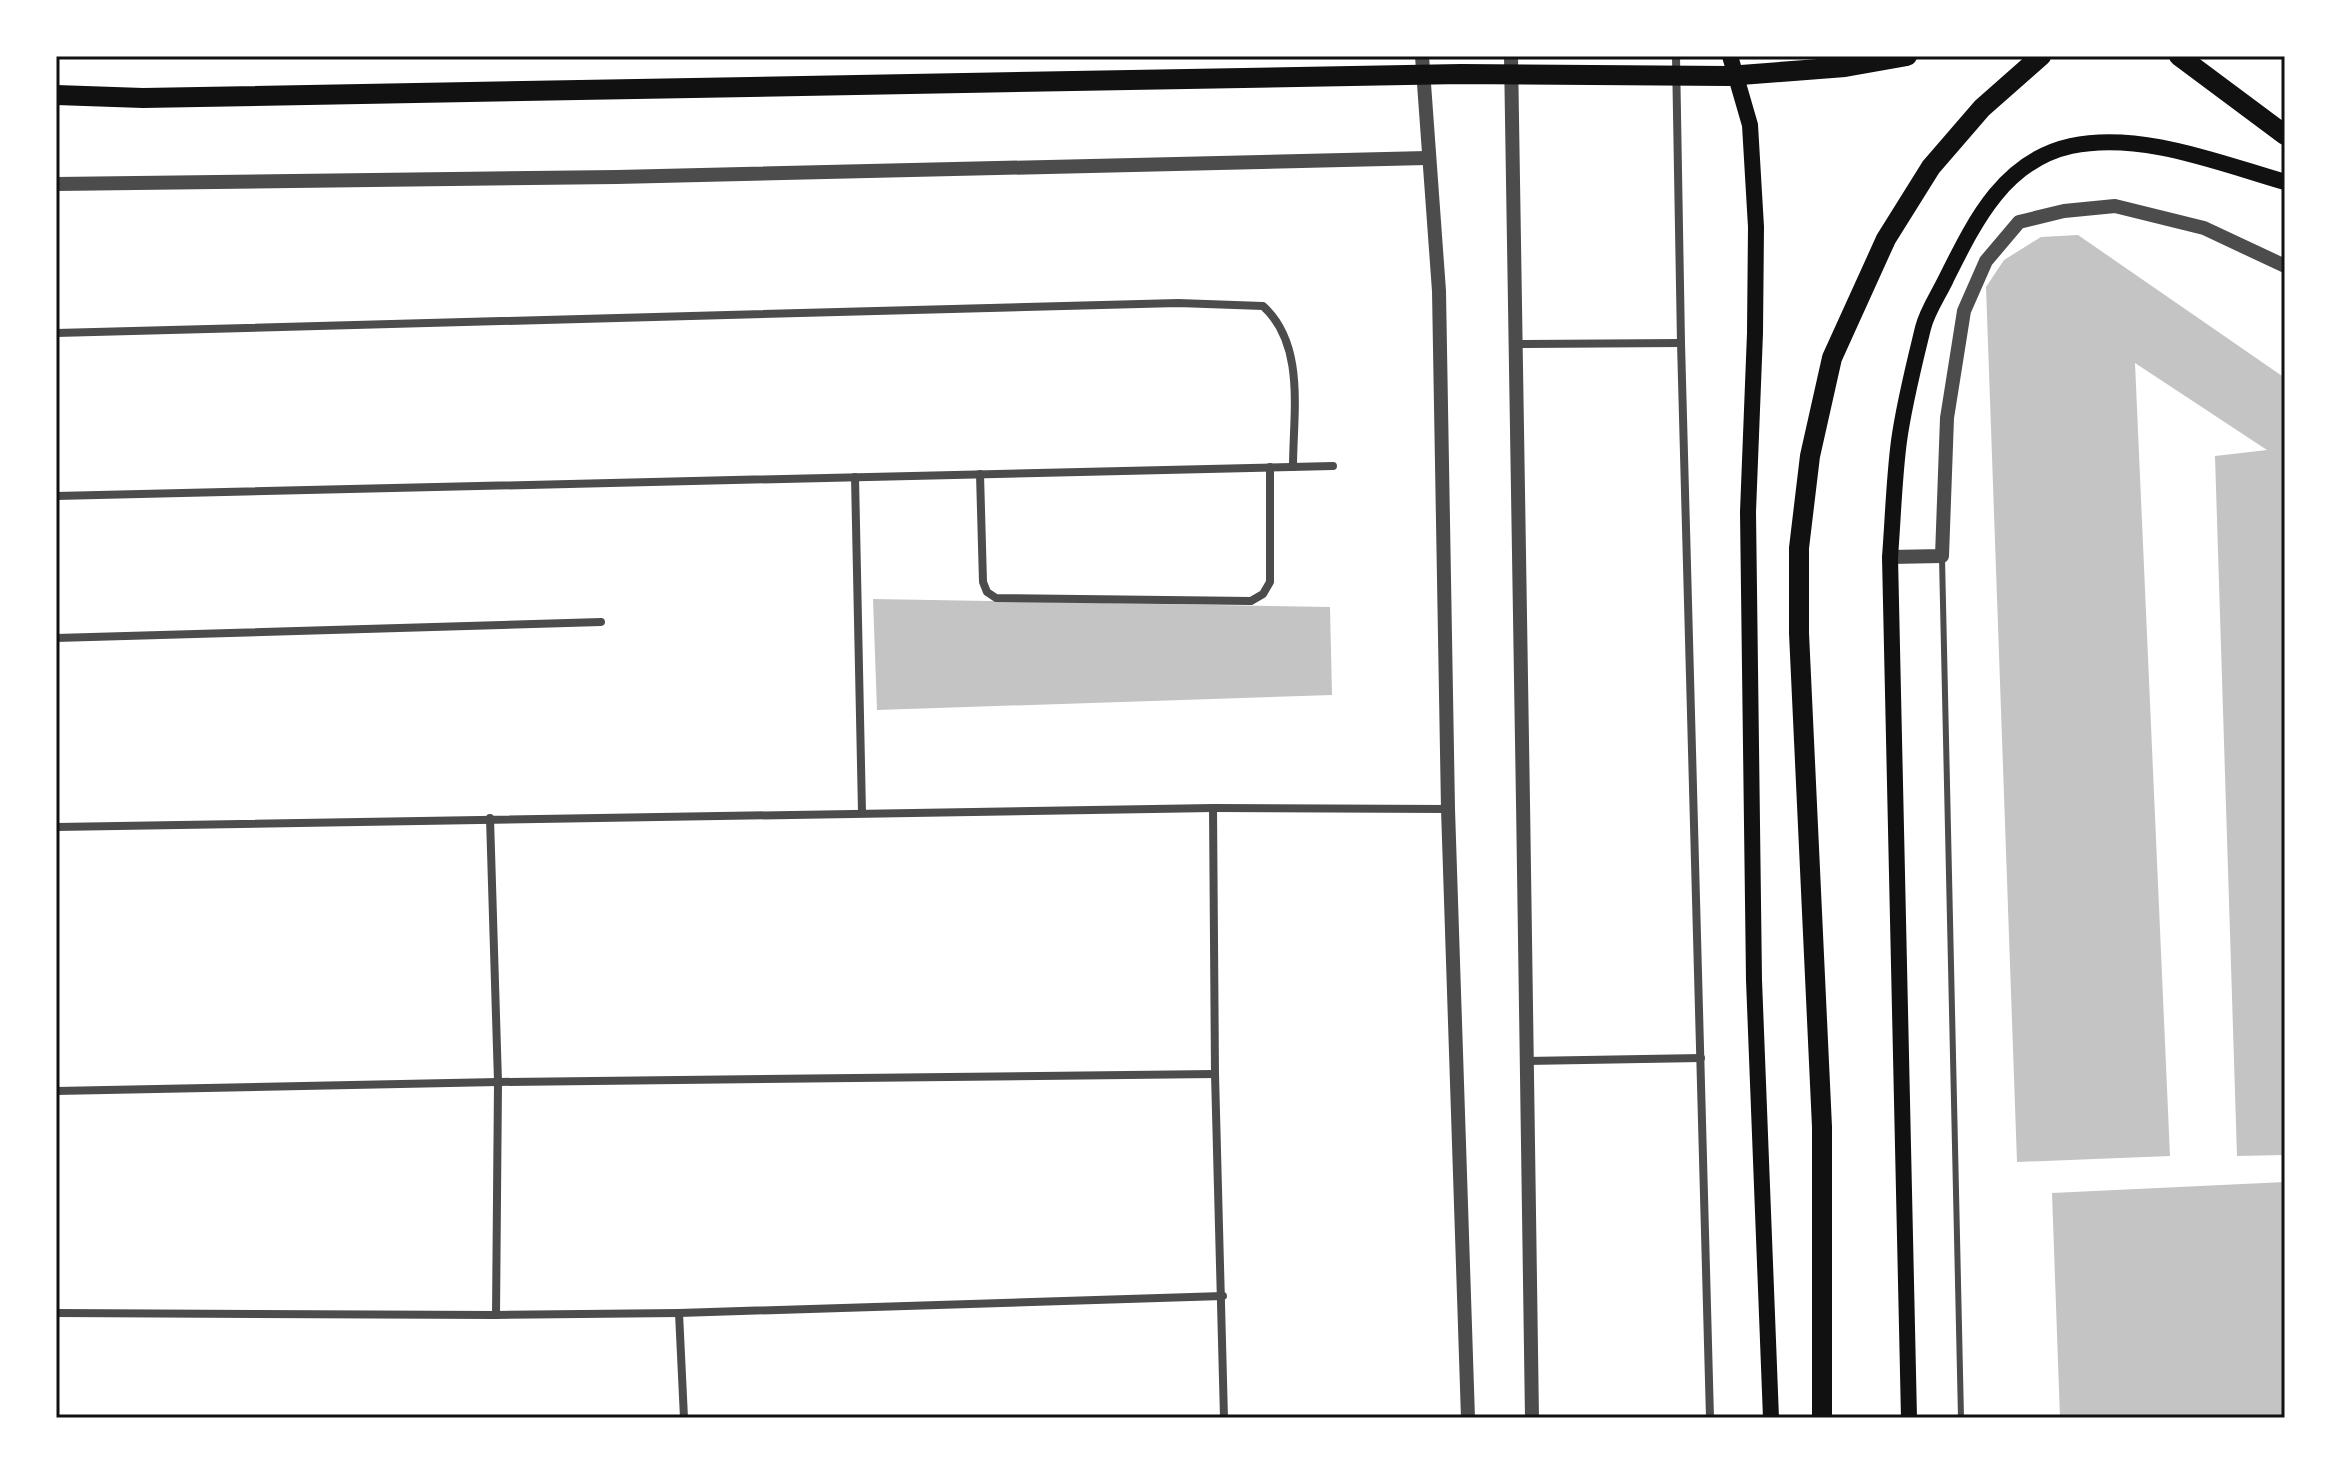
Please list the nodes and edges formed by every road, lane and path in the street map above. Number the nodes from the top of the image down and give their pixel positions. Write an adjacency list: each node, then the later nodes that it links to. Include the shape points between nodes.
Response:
1 (1422, 56): 10 (street)
2 (1511, 56): 16 (street)
3 (1676, 56): 15 (street)
4 (1730, 56): 46 (main road, via 1750,125 1756,227 1748,512 1754,980)
5 (1907, 56): 8 (main road, via 1845,67 1728,76 1445,74 346,95)
6 (2041, 56): 47 (main road, via 1982,108 1931,167 1886,239 1832,358 1810,456 1799,548 1799,633 1822,1127)
7 (2179, 56): 9 (main road)
8 (56, 95)
9 (2285, 135)
10 (1427, 158): 12 (street); 28 (street, via 1439,291)
11 (2285, 182): 24 (main road, via 2183,152 2100,144 2071,146 2041,157 1994,194 1924,324 1899,441)
12 (56, 184)
13 (2285, 266): 23 (street, via 2204,228 2115,206 2019,222 1986,261 1964,311 1947,418)
14 (56, 333): 19 (street, via 1178,303 1263,306 1274,316 1291,352)
15 (1681, 343): 16 (street); 32 (street)
16 (1518, 344): 33 (street)
17 (1333, 466): 19 (street)
18 (1270, 467): 19 (street); 20 (street); 20 (street, via 1270,582 1251,601 996,598 983,582)
19 (1293, 467)
20 (980, 474): 21 (street)
21 (855, 477): 22 (street); 29 (street)
22 (56, 496)
23 (1942, 556): 24 (street); 49 (lane)
24 (1890, 557): 48 (main road)
25 (601, 622): 26 (street)
26 (56, 638)
27 (1213, 808): 28 (street); 29 (street); 34 (street)
28 (1448, 809): 43 (street)
29 (862, 812): 30 (street)
30 (490, 818): 31 (street); 35 (street)
31 (56, 827)
32 (1701, 1058): 33 (street); 45 (street)
33 (1525, 1061): 44 (street)
34 (1215, 1074): 35 (street); 37 (street)
35 (498, 1082): 36 (street); 40 (street)
36 (56, 1091)
37 (1223, 1296): 39 (street); 42 (street)
38 (56, 1313): 40 (street)
39 (679, 1313): 40 (street); 41 (street)
40 (496, 1315)
41 (684, 1418)
42 (1224, 1418)
43 (1468, 1418)
44 (1532, 1418)
45 (1710, 1418)
46 (1771, 1418)
47 (1822, 1418)
48 (1909, 1418)
49 (1961, 1418)

